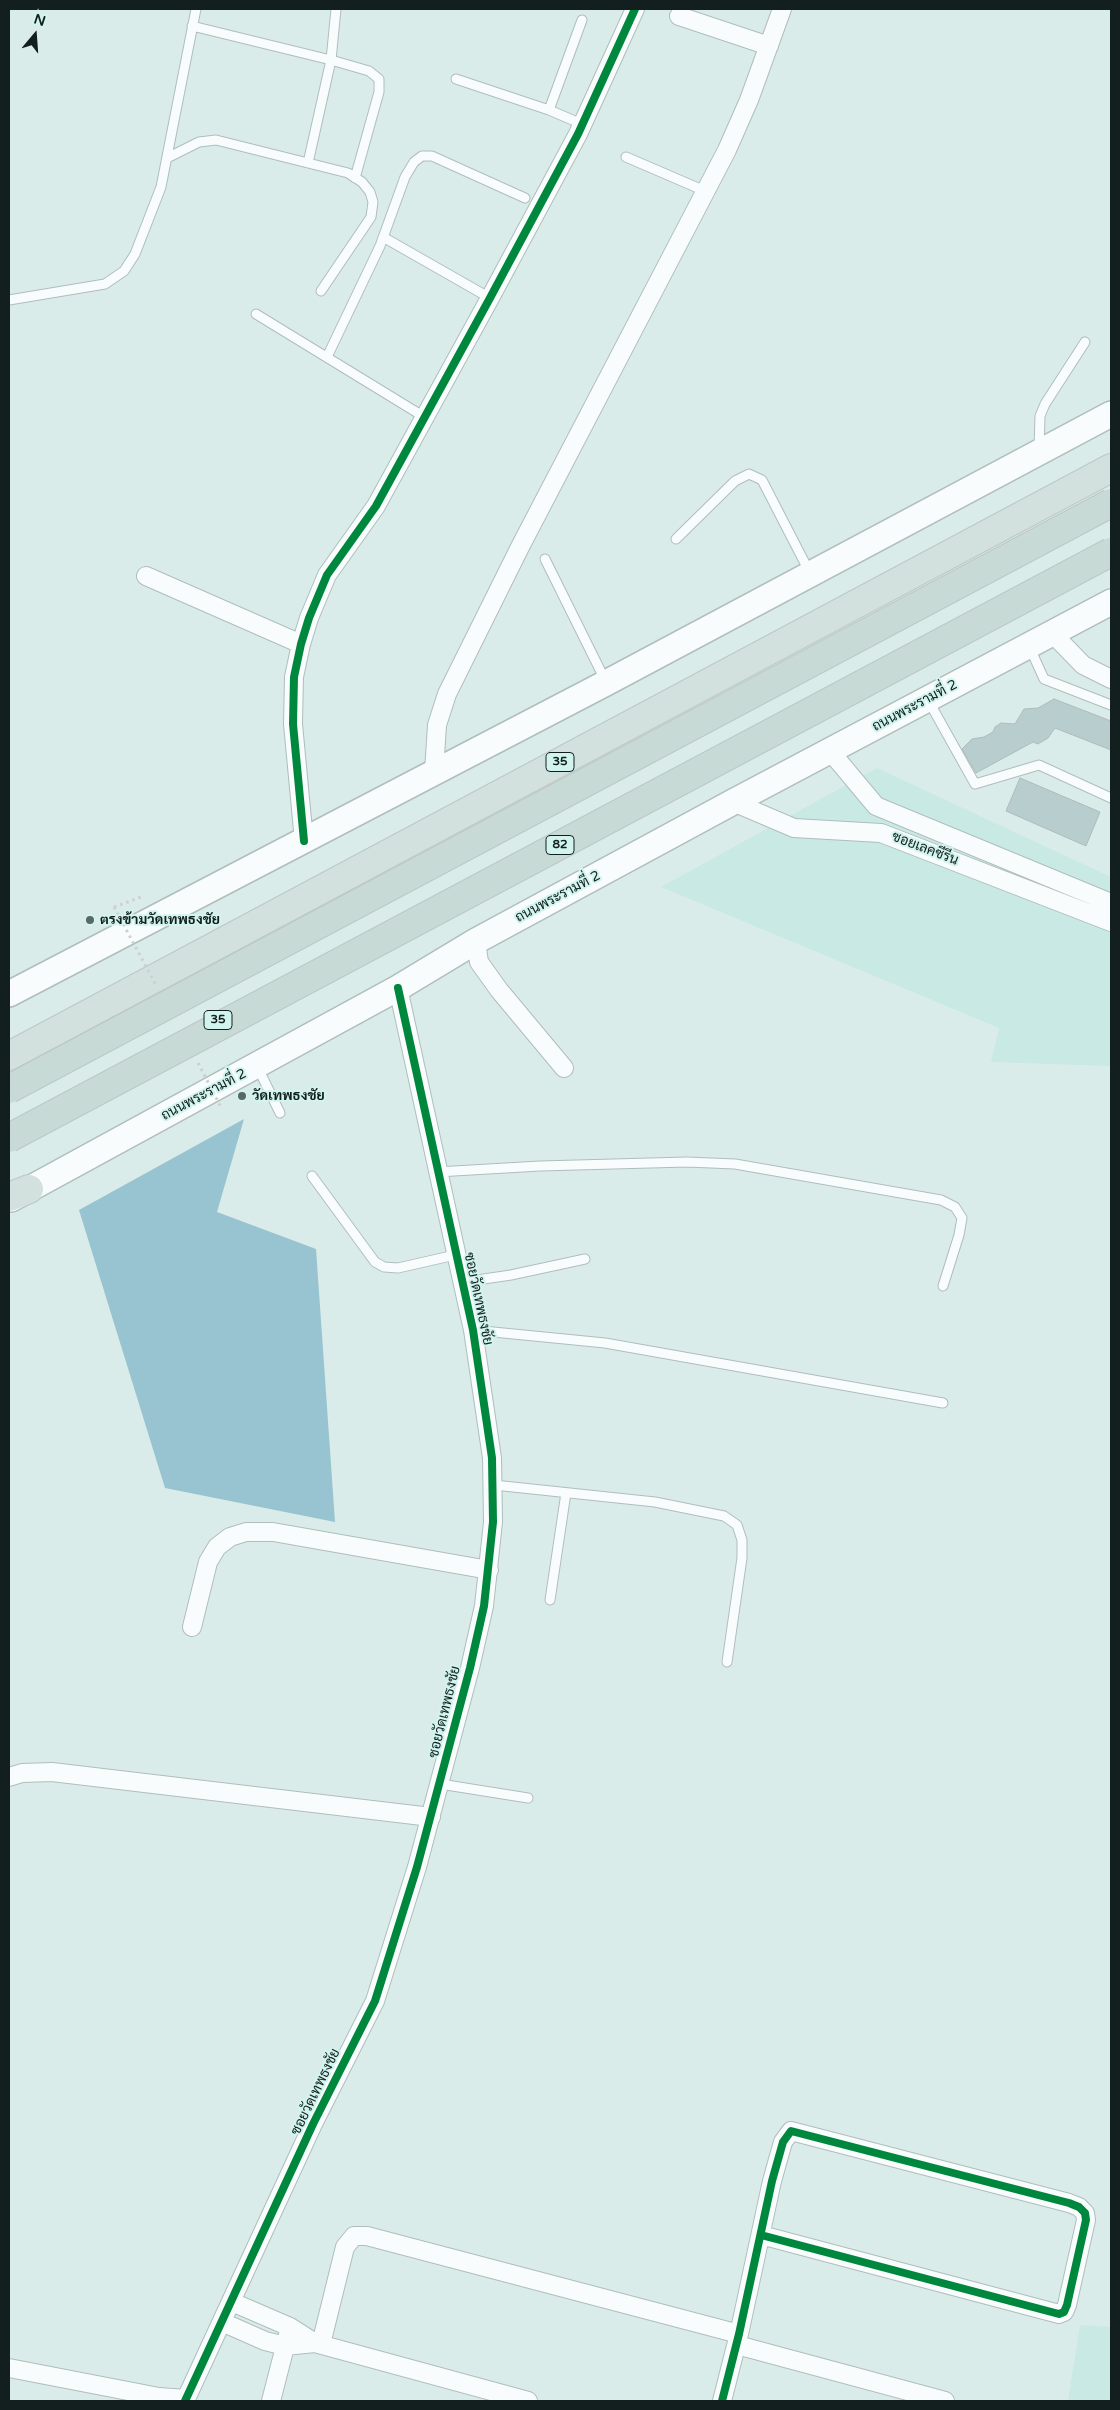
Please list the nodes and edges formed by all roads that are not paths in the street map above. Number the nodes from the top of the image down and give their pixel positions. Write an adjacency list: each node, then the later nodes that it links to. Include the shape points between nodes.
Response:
1 (196, 9): 7 (lane)
2 (336, 9): 9 (lane)
3 (635, 9): 12 (street)
4 (782, 9): 8 (street)
5 (679, 16): 8 (street)
6 (582, 20): 11 (lane)
7 (192, 26): 9 (lane); 14 (lane)
8 (769, 46): 17 (street, via 749,100)
9 (331, 60): 15 (lane); 16 (lane, via 369,71 379,79 379,92)
10 (456, 79): 11 (lane)
11 (549, 110): 12 (lane)
12 (582, 124): 21 (street)
13 (626, 157): 17 (lane)
14 (167, 158): 15 (lane, via 199,142 216,140); 22 (lane, via 161,187 135,254 124,271 105,284)
15 (308, 163): 16 (lane)
16 (355, 178): 20 (lane, via 370,192 373,202 371,217)
17 (705, 190): 45 (street, via 447,694 437,725)
18 (525, 198): 19 (lane, via 432,156 422,156 405,178)
19 (383, 236): 21 (lane); 25 (lane)
20 (321, 291)
21 (490, 298): 27 (street)
22 (9, 300)
23 (256, 314): 25 (lane)
24 (1085, 342): 28 (lane, via 1045,404 1040,416)
25 (327, 357): 27 (lane)
26 (1111, 414): 28 (main road)
27 (426, 418): 38 (street, via 376,506 327,575)
28 (1039, 452): 34 (main road)
29 (1111, 468): 54 (highway, 35)
30 (1111, 503): 57 (highway, bridge)
31 (676, 539): 34 (lane, via 734,481 749,474 762,480)
32 (1111, 550): 59 (highway, 35); 60 (highway, 82, bridge)
33 (545, 559): 41 (lane)
34 (811, 575): 41 (main road)
35 (146, 576): 38 (street)
36 (1111, 602): 37 (main road, ถนนพระรามที่ 2)
37 (1052, 633): 39 (main road, ถนนพระรามที่ 2); 40 (street, via 1083,665)
38 (301, 644): 48 (street, via 294,677 293,724)
39 (1029, 646): 42 (main road, ถนนพระรามที่ 2); 43 (lane, via 1044,679)
40 (1111, 679)
41 (606, 684): 45 (main road)
42 (928, 700): 44 (main road, ถนนพระรามที่ 2); 46 (lane, via 974,784 1039,765)
43 (1111, 705)
44 (830, 751): 47 (main road, ถนนพระรามที่ 2); 49 (street, ซอยเลคซีรีน, via 876,806)
45 (434, 772): 48 (main road)
46 (1111, 798)
47 (733, 802): 50 (street, ซอยเลคซีรีน, via 794,828 881,833); 51 (main road, ถนนพระรามที่ 2)
48 (304, 841): 53 (main road)
49 (1111, 903)
50 (1111, 922)
51 (476, 941): 52 (main road, ถนนพระรามที่ 2); 56 (street, via 479,962)
52 (398, 988): 55 (main road, ถนนพระรามที่ 2); 61 (street, ซอยวัดเทพธงชัย)
53 (9, 994)
54 (9, 1056)
55 (257, 1066): 58 (lane); 63 (main road, ถนนพระรามที่ 2)
56 (564, 1068)
57 (9, 1089)
58 (280, 1113)
59 (9, 1131)
60 (9, 1138)
61 (437, 1172): 64 (street, ซอยวัดเทพธงชัย); 67 (lane, via 686,1162 735,1164 941,1200 956,1207 962,1218 960,1235)
62 (312, 1176): 64 (lane, via 375,1262 384,1267 398,1268)
63 (16, 1196)
64 (455, 1255): 66 (street, ซอยวัดเทพธงชัย)
65 (585, 1258): 66 (lane)
66 (463, 1282): 68 (street, ซอยวัดเทพธงชัย)
67 (943, 1286)
68 (473, 1330): 69 (lane, via 605,1343); 70 (street, ซอยวัดเทพธงชัย)
69 (943, 1403)
70 (494, 1485): 71 (lane); 72 (street, ซอยวัดเทพธงชัย)
71 (566, 1493): 73 (lane); 75 (lane, via 704,1510 724,1516 737,1526 742,1540 742,1558)
72 (489, 1570): 74 (street, via 273,1532 246,1532 230,1537 217,1547 208,1562); 77 (street, ซอยวัดเทพธงชัย, via 470,1668)
73 (550, 1600)
74 (192, 1627)
75 (727, 1662)
76 (9, 1776): 79 (street, via 52,1772)
77 (440, 1784): 78 (lane); 79 (street, ซอยวัดเทพธงชัย)
78 (528, 1798)
79 (431, 1817): 81 (street, ซอยวัดเทพธงชัย, via 399,1931 375,2001 313,2124)
80 (761, 2235): 80 (street, via 1059,2314 1067,2306 1086,2220 1085,2213 1069,2203 790,2131 783,2142); 84 (street)
81 (232, 2302): 82 (street, ซอยวัดเทพธงชัย); 83 (street)
82 (222, 2322): 86 (street); 88 (street, ซอยวัดเทพธงชัย)
83 (290, 2327): 85 (street); 86 (street)
84 (738, 2339): 85 (street, via 367,2236 354,2236 344,2247); 91 (street); 92 (street)
85 (318, 2344): 86 (street); 90 (street)
86 (285, 2346): 89 (street)
87 (9, 2368): 88 (street)
88 (185, 2400)
89 (271, 2401)
90 (528, 2401)
91 (722, 2401)
92 (945, 2401)

